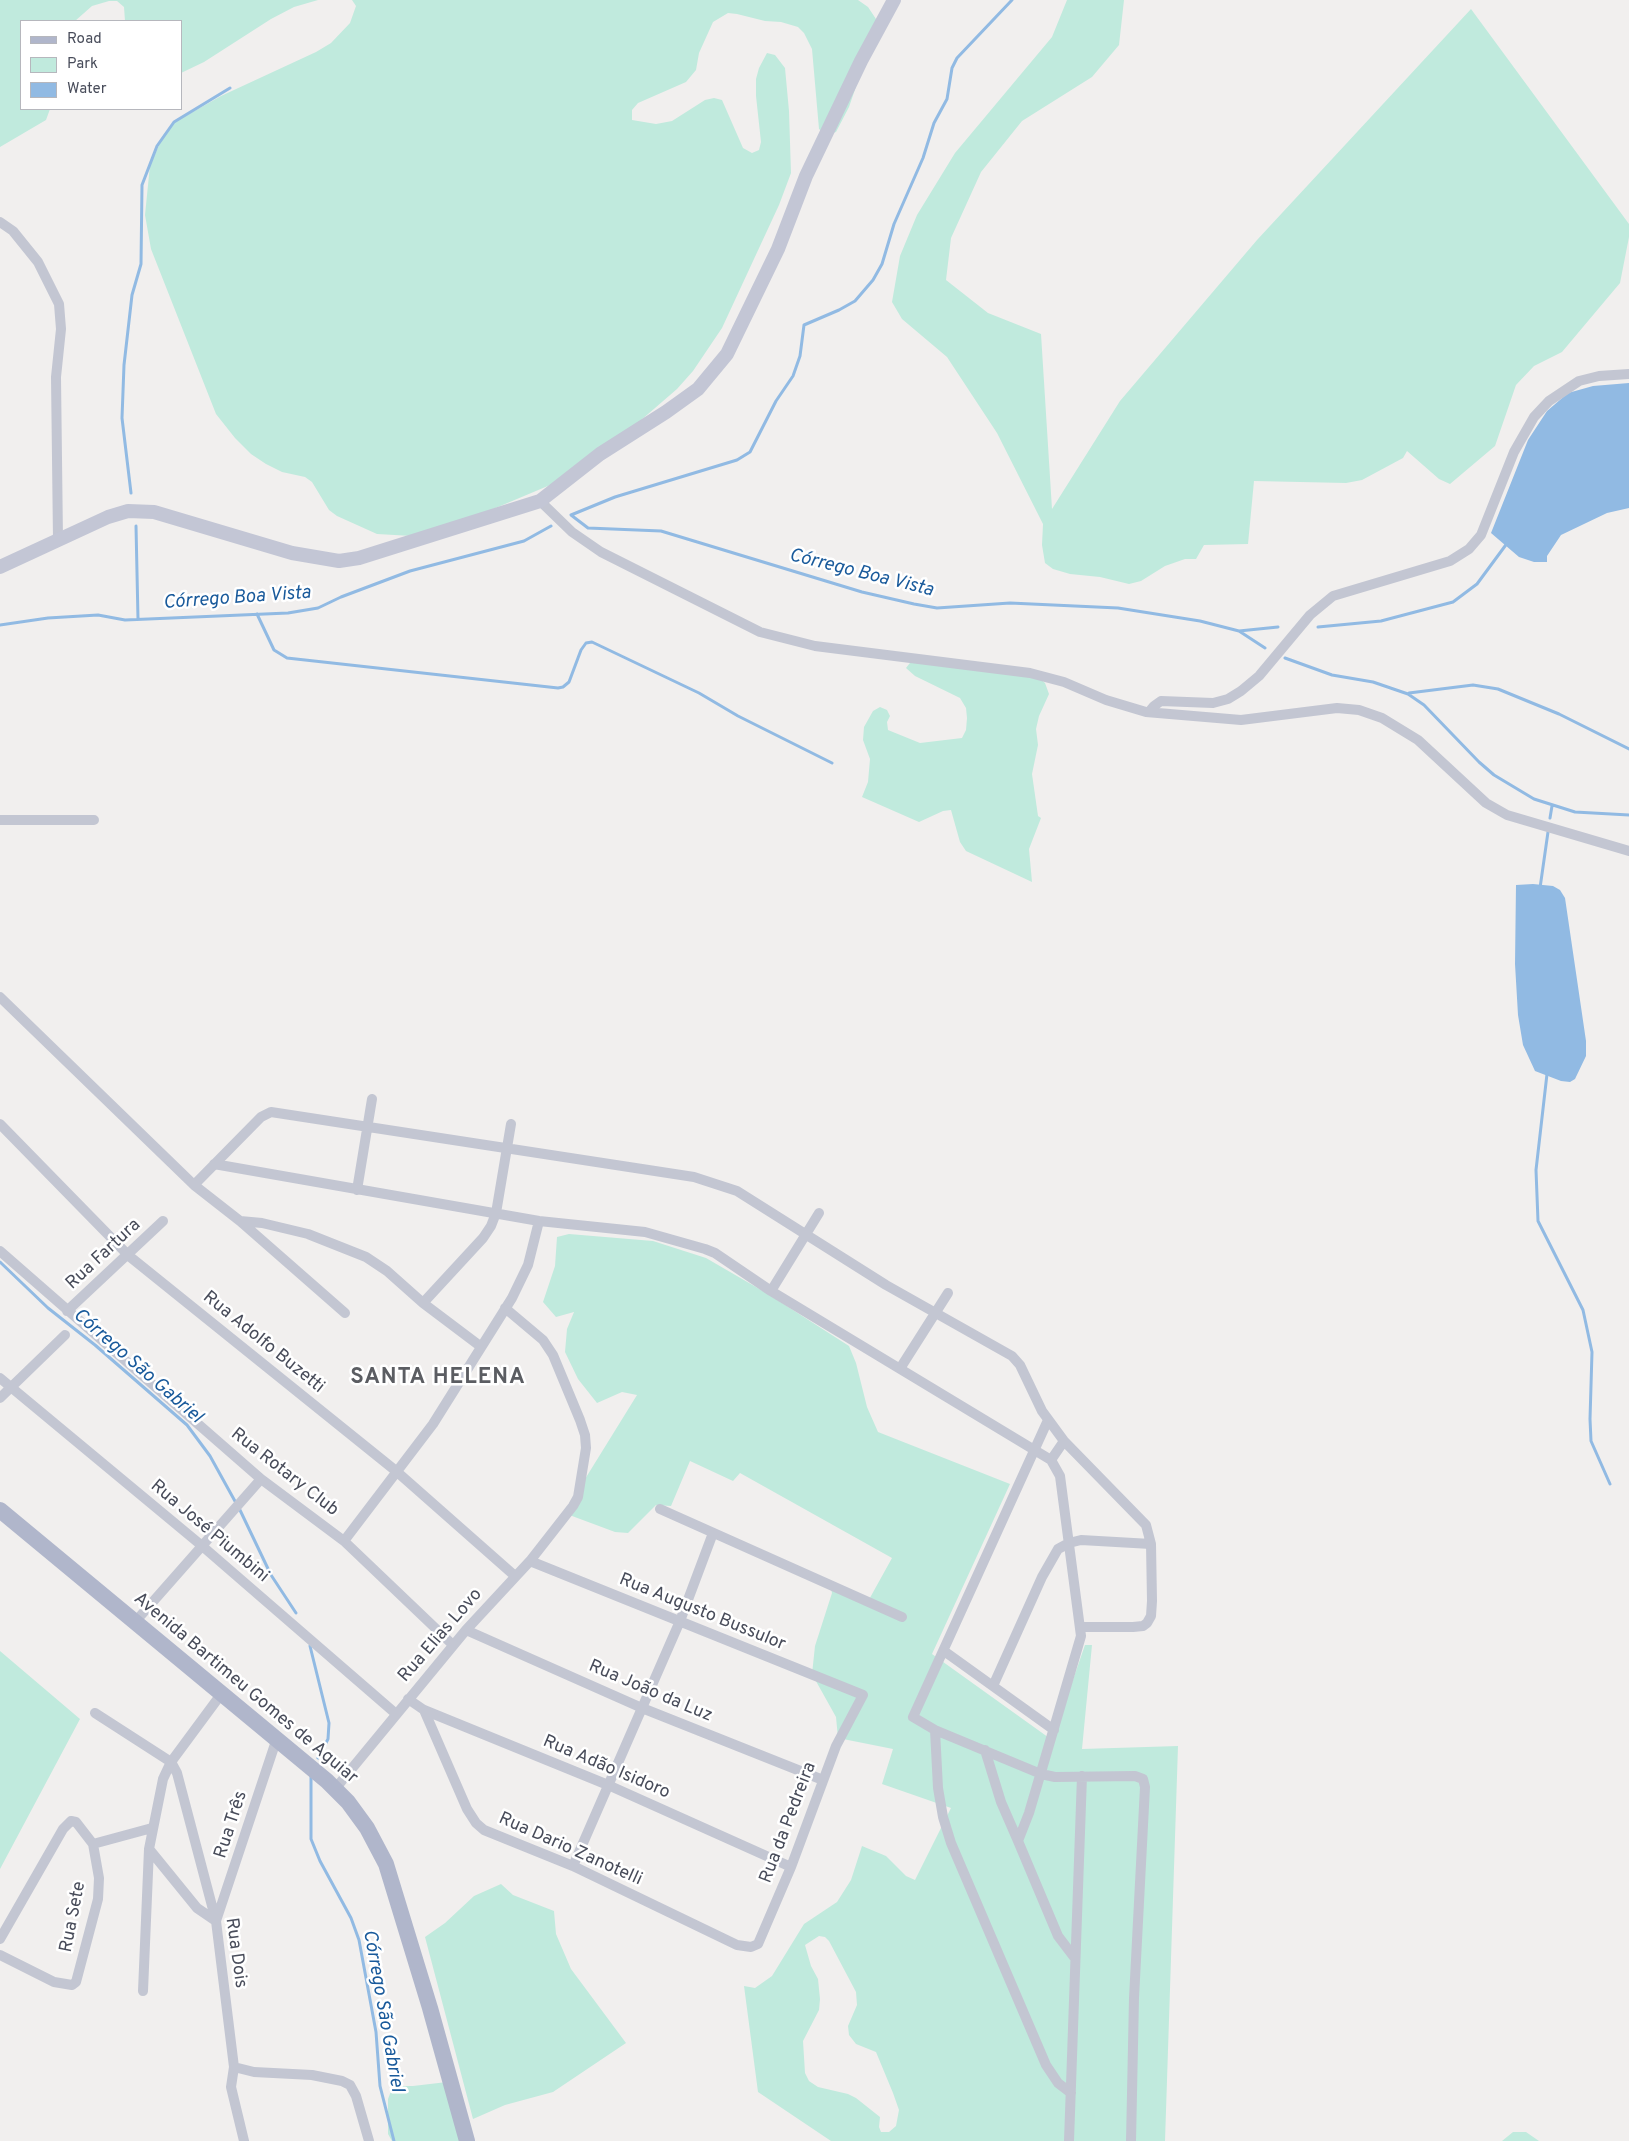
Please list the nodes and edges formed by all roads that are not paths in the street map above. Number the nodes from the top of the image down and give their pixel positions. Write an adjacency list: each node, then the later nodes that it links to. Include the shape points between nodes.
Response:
1 (894, 0): 4 (street, via 806,176 778,248 727,354 698,389 600,454)
2 (0, 222): 5 (street, via 13,231 38,262 59,304 61,329 56,377)
3 (1629, 374): 7 (street, via 1579,381 1550,400 1534,417 1514,452 1481,535 1469,549 1450,561 1328,599 1310,615 1259,676 1228,699 1214,703 1161,701)
4 (540, 501): 5 (street, via 359,558 339,561 292,553 154,512 128,511); 7 (street, via 572,532 601,552 760,632 815,646 1030,673)
5 (58, 540): 6 (street)
6 (0, 566)
7 (1149, 712): 10 (street, via 1241,720 1337,708 1359,710 1382,718 1418,740 1486,803 1507,816)
8 (0, 820): 9 (street)
9 (94, 820)
10 (1629, 851)
11 (0, 997): 18 (street)
12 (372, 1100): 15 (street)
13 (0, 1124): 27 (street, Rua Adolfo Buzetti)
14 (511, 1124): 16 (street)
15 (368, 1127): 16 (street); 17 (street, via 271,1112); 19 (street)
16 (507, 1149): 20 (street); 25 (street, via 714,1182 737,1191)
17 (214, 1164): 18 (street); 19 (street)
18 (194, 1185): 22 (street)
19 (357, 1190): 20 (street)
20 (496, 1213): 23 (street); 30 (street, via 483,1238)
21 (819, 1213): 25 (street)
22 (240, 1221): 30 (street, via 308,1234 349,1249 386,1271); 33 (street)
23 (539, 1221): 28 (street, via 644,1232 677,1240 715,1253); 31 (street, via 528,1265)
24 (163, 1222): 27 (street, Rua Fartura)
25 (805, 1235): 28 (street); 34 (street)
26 (0, 1251): 32 (street, Rua Rotary Club)
27 (129, 1256): 32 (street, Rua Fartura); 45 (street, Rua Adolfo Buzetti)
28 (771, 1291): 37 (street)
29 (948, 1293): 34 (street)
30 (423, 1303): 36 (street)
31 (505, 1308): 36 (street); 54 (street, Rua Elias Lovo, via 544,1340 585,1435 578,1496)
32 (67, 1311): 46 (street, Rua Rotary Club)
33 (345, 1313)
34 (936, 1314): 37 (street); 41 (street, via 1012,1356 1020,1365)
35 (65, 1335): 39 (street)
36 (480, 1346): 45 (street, via 433,1424)
37 (901, 1367): 43 (street)
38 (0, 1378): 39 (street, Rua José Piumbini)
39 (10, 1388): 40 (street); 53 (street, Rua José Piumbini)
40 (0, 1398)
41 (1048, 1420): 42 (street); 43 (street)
42 (1064, 1441): 44 (street); 52 (street, via 1136,1511 1146,1525)
43 (1035, 1448): 44 (street); 62 (street)
44 (1051, 1460): 51 (street, via 1060,1476)
45 (396, 1471): 50 (street); 55 (street, Rua Adolfo Buzetti)
46 (261, 1478): 50 (street, Rua Rotary Club); 53 (street)
47 (660, 1509): 49 (street)
48 (0, 1510): 58 (main road, Avenida Bartimeu Gomes de Aguiar)
49 (713, 1532): 56 (street); 57 (street)
50 (344, 1541): 61 (street, Rua Rotary Club)
51 (1068, 1543): 52 (street, via 1081,1540); 59 (street); 63 (street, via 1053,1555)
52 (1151, 1544): 59 (street, via 1152,1601 1147,1623 1133,1627)
53 (201, 1545): 58 (street); 70 (street, Rua José Piumbini)
54 (530, 1561): 55 (street, Rua Elias Lovo); 57 (street, Rua Augusto Bussulor)
55 (515, 1576): 60 (street, Rua Elias Lovo)
56 (902, 1616)
57 (680, 1621): 65 (street, Rua Augusto Bussulor); 67 (street)
58 (135, 1622): 64 (main road, Avenida Bartimeu Gomes de Aguiar)
59 (1080, 1627): 72 (street, via 1080,1646)
60 (466, 1630): 61 (street, Rua Elias Lovo); 67 (street, Rua João da Luz)
61 (453, 1645): 66 (street, Rua Elias Lovo)
62 (944, 1651): 63 (street); 71 (street, via 912,1717)
63 (993, 1686): 72 (street)
64 (222, 1693): 73 (main road, Avenida Bartimeu Gomes de Aguiar); 75 (street)
65 (863, 1695): 78 (street, Rua da Pedreira, via 836,1746)
66 (408, 1699): 68 (street, Rua Adão Isidoro); 70 (street, Rua Elias Lovo)
67 (642, 1708): 78 (street, Rua João da Luz); 80 (street)
68 (424, 1710): 80 (street, Rua Adão Isidoro); 85 (street, Rua Dario Zanotelli, via 476,1823 484,1830)
69 (94, 1713): 75 (street)
70 (395, 1713): 79 (street, Rua Elias Lovo)
71 (935, 1730): 74 (street); 94 (street, via 938,1788 951,1843 1046,2065)
72 (1054, 1730): 76 (street)
73 (277, 1738): 79 (main road, Avenida Bartimeu Gomes de Aguiar); 87 (street, Rua Três)
74 (985, 1750): 76 (street); 82 (street, via 1001,1802)
75 (171, 1762): 81 (street, via 163,1779); 87 (street, Rua Dois, via 180,1782)
76 (1040, 1774): 77 (street); 82 (street)
77 (1082, 1776): 91 (street); 99 (street, via 1140,1776 1145,1787)
78 (823, 1780): 86 (street, Rua da Pedreira)
79 (326, 1781): 97 (main road, Avenida Bartimeu Gomes de Aguiar, via 367,1828 386,1864)
80 (608, 1785): 85 (street); 86 (street, Rua Adão Isidoro)
81 (152, 1828): 83 (street); 84 (street)
82 (1018, 1841): 91 (street, via 1058,1936)
83 (93, 1844): 88 (street, Rua Sete, via 76,1822 71,1821 62,1829); 90 (street, Rua Sete, via 99,1878 98,1900 78,1979 72,1985 54,1982)
84 (149, 1849): 87 (street, via 197,1908); 92 (street)
85 (573, 1866): 89 (street, Rua Dario Zanotelli)
86 (791, 1867): 89 (street, Rua da Pedreira, via 758,1944 751,1947)
87 (216, 1921): 93 (street, Rua Dois)
88 (0, 1939)
89 (737, 1945)
90 (0, 1956)
91 (1074, 1957): 94 (street)
92 (143, 1991)
93 (234, 2067): 95 (street, Rua Dois, via 232,2097); 96 (street, via 254,2072 312,2075 350,2085)
94 (1070, 2094): 98 (street)
95 (244, 2141)
96 (369, 2141)
97 (467, 2141)
98 (1069, 2141)
99 (1130, 2141)

